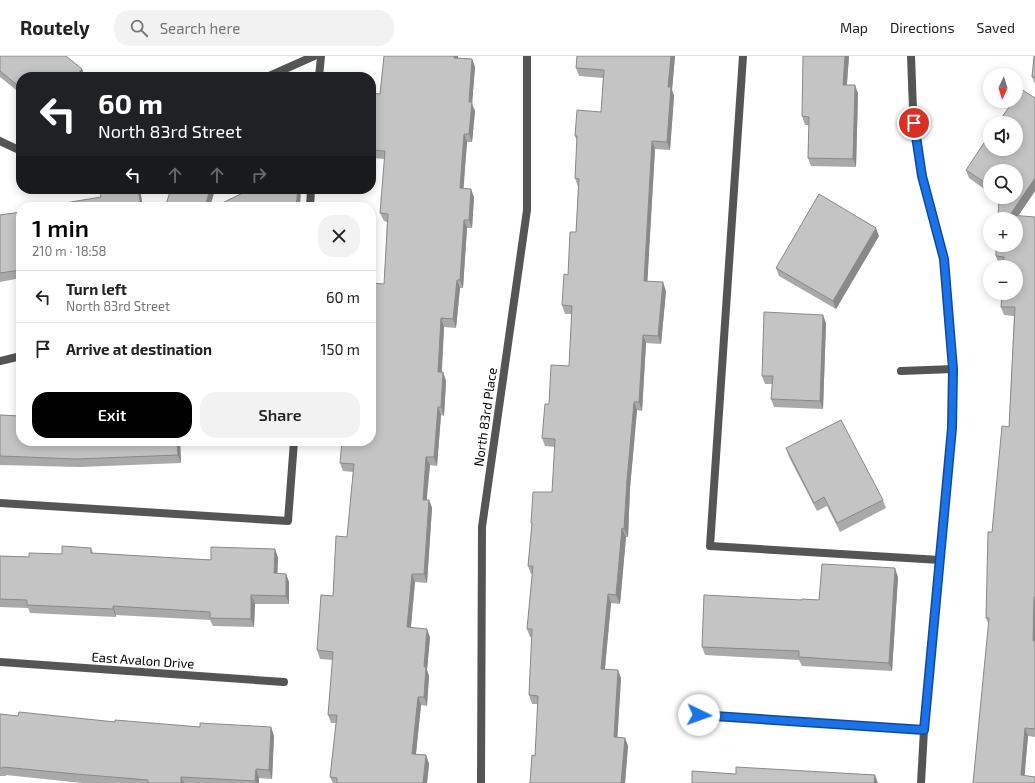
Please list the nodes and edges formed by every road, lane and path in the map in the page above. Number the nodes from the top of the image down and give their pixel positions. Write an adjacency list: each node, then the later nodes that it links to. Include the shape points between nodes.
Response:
1 (314, 56): 6 (street)
2 (321, 56): 7 (street)
3 (527, 56): 21 (street, North 83rd Place, via 527,210 482,527)
4 (743, 56): 16 (street, via 710,546)
5 (911, 56): 12 (street, via 913,109 922,176 944,259)
6 (278, 72)
7 (319, 72)
8 (0, 141): 9 (street)
9 (16, 149)
10 (16, 357): 11 (street)
11 (0, 361)
12 (953, 369): 13 (street); 16 (street, via 952,428)
13 (901, 371)
14 (294, 446): 15 (street, via 288,521)
15 (0, 503)
16 (940, 560): 20 (street)
17 (0, 662): 18 (street, East Avalon Drive)
18 (284, 682)
19 (699, 715): 20 (street)
20 (924, 730): 22 (street)
21 (481, 783)
22 (921, 783)

